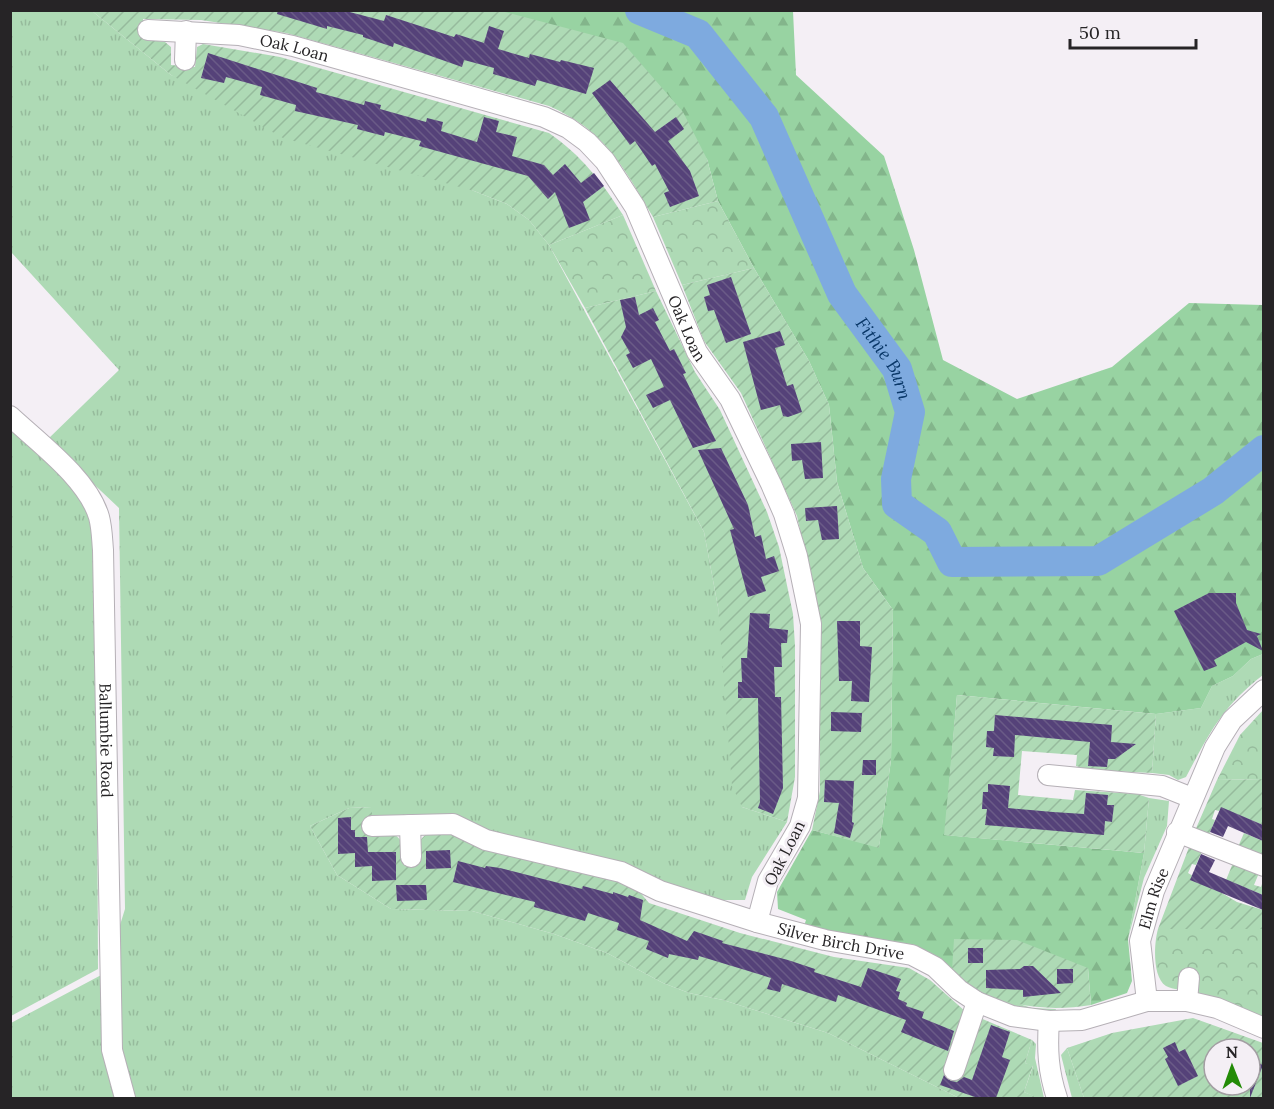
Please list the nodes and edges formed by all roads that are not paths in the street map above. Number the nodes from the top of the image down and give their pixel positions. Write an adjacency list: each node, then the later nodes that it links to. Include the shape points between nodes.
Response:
1 (148, 30): 2 (street, Oak Loan)
2 (186, 31): 3 (street); 13 (street, Oak Loan, via 293,46 544,117 587,142 605,161 635,207 697,352 730,399 784,514 810,624 808,798 800,826 768,881)
3 (185, 60)
4 (10, 416): 21 (street, Ballumbie Road, via 75,478 90,496 99,518 104,550 112,1050)
5 (1263, 690): 7 (street, Elm Rise, via 1232,720)
6 (1048, 775): 7 (street, via 1162,786)
7 (1192, 798): 10 (street, Elm Rise)
8 (410, 825): 9 (street, Silver Birch Drive); 11 (street); 13 (street, Silver Birch Drive, via 453,824 486,840 621,872 660,891)
9 (372, 826)
10 (1177, 832): 12 (street); 15 (street, Elm Rise, via 1140,941)
11 (411, 856)
12 (1263, 866)
13 (757, 922): 17 (street, Silver Birch Drive, via 825,940 912,955 935,967)
14 (1189, 978): 16 (street)
15 (1147, 1001): 16 (street, Silver Birch Drive); 18 (street, Silver Birch Drive, via 1082,1020)
16 (1186, 1001): 19 (street, Silver Birch Drive, via 1217,1008)
17 (977, 1002): 18 (street, Silver Birch Drive, via 1012,1016); 20 (street)
18 (1049, 1021): 22 (street, via 1049,1077)
19 (1263, 1028)
20 (954, 1070)
21 (125, 1098)
22 (1057, 1098)

